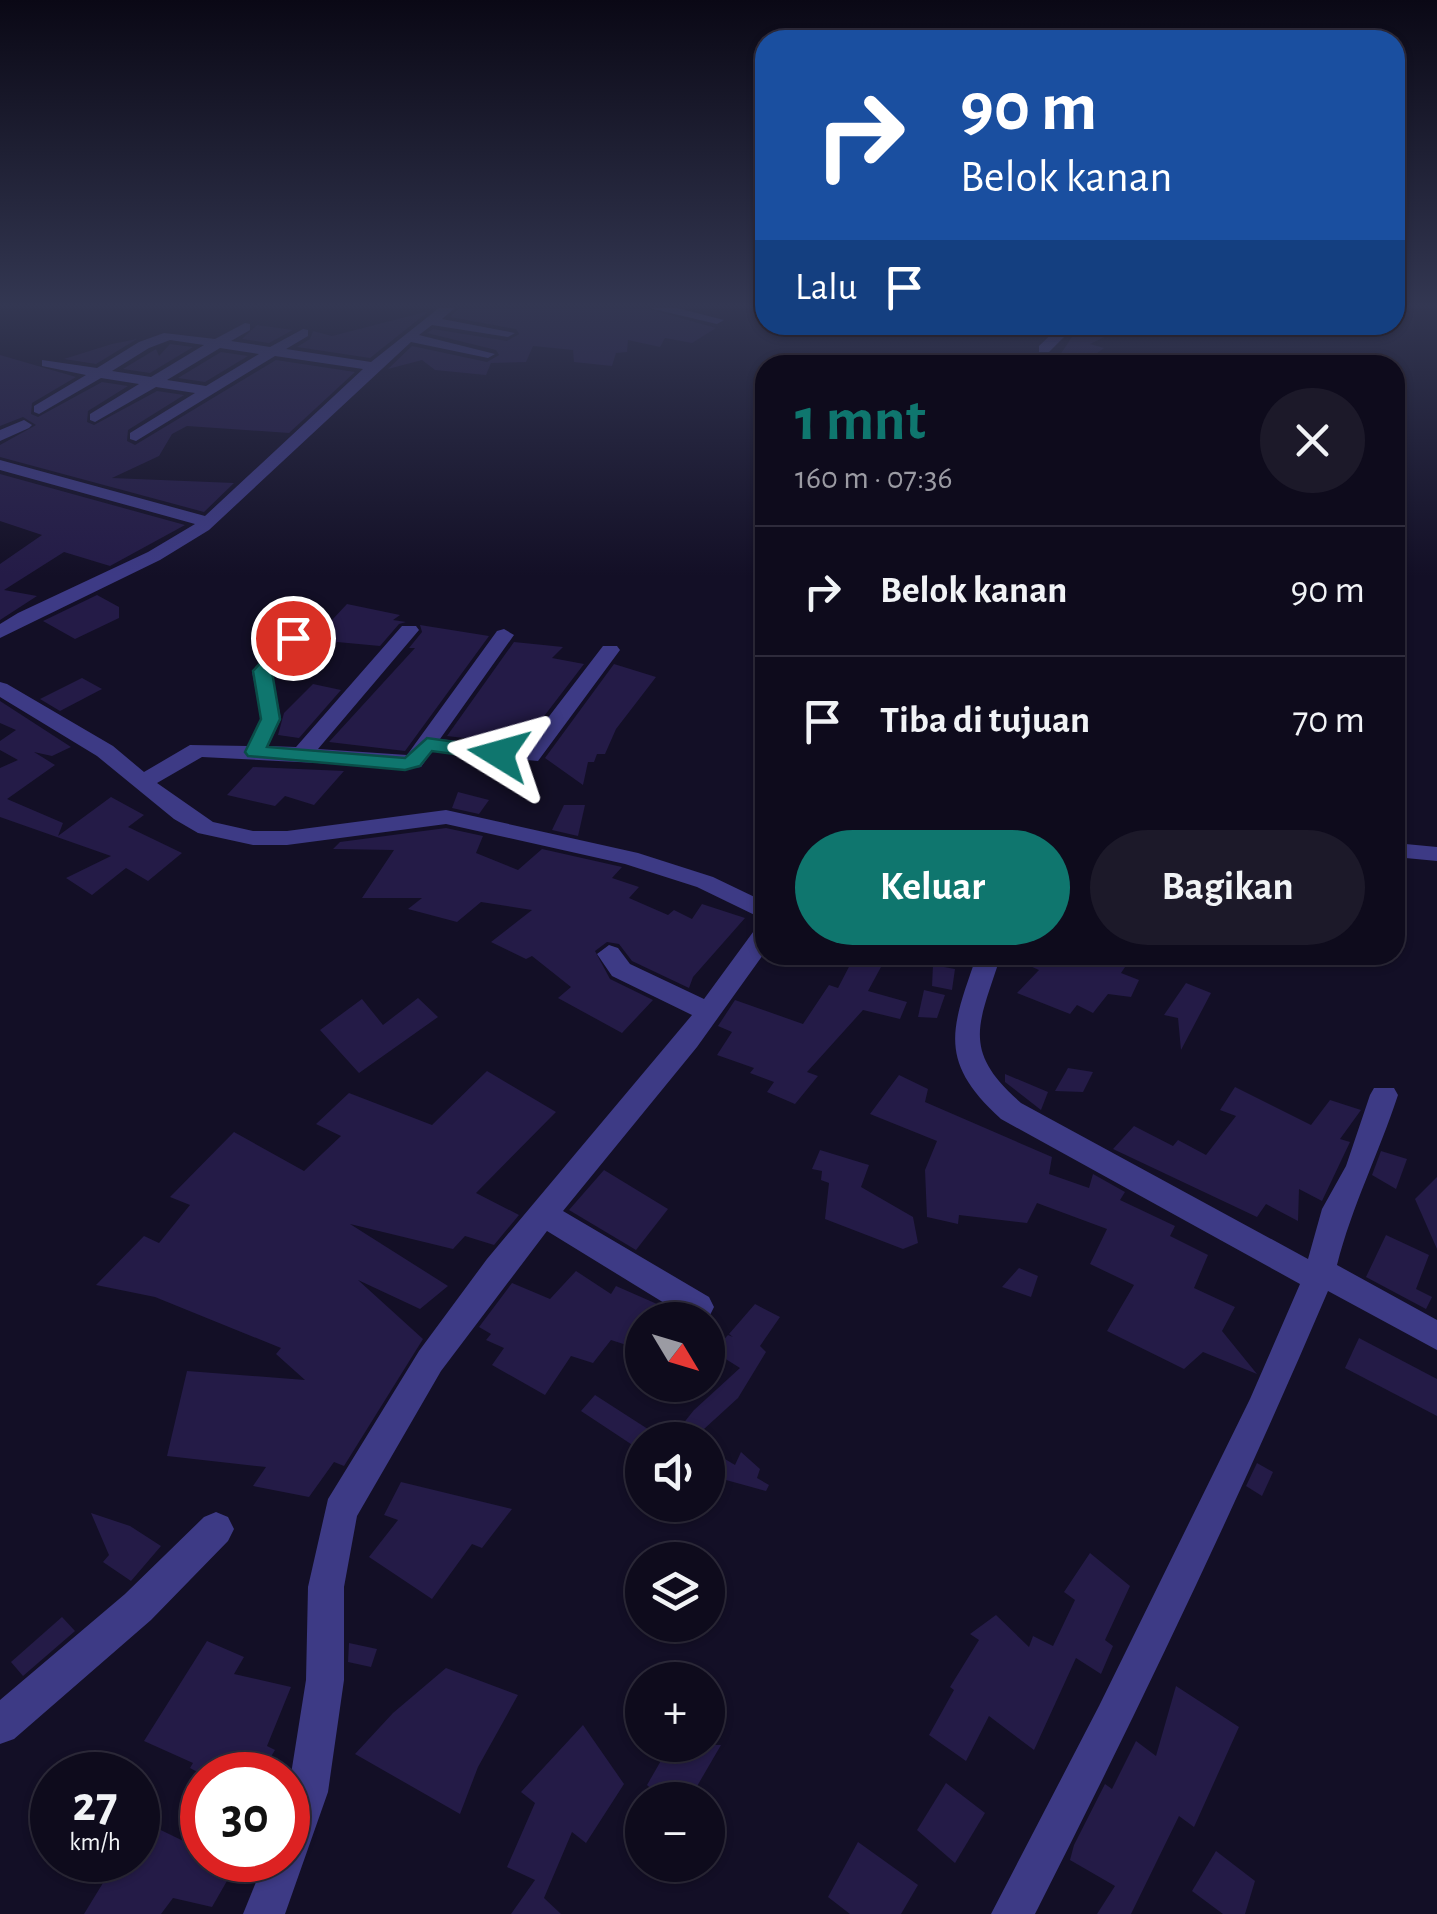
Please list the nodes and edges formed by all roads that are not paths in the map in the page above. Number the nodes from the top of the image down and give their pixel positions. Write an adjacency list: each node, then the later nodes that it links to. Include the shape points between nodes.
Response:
1 (58, 397): 5 (street)
2 (127, 397): 6 (street, via 94,417)
3 (198, 397): 8 (street, via 152,427)
4 (341, 397): 11 (street)
5 (39, 409)
6 (114, 420)
7 (24, 425): 9 (street)
8 (134, 430)
9 (0, 436)
10 (0, 465): 11 (street)
11 (208, 522): 14 (street, via 168,549)
12 (314, 615): 19 (street, via 262,671 270,719)
13 (409, 630): 20 (street)
14 (0, 632)
15 (504, 635): 18 (street)
16 (610, 650): 18 (street, via 530,756)
17 (0, 688): 21 (street)
18 (427, 744): 20 (street, via 405,764)
19 (255, 752): 20 (street); 21 (street, via 198,750)
20 (302, 754)
21 (144, 781): 24 (street, via 182,814 230,835 286,838 446,817 630,858)
22 (1405, 851): 23 (street)
23 (1437, 854)
24 (755, 907)
25 (755, 947): 28 (street)
26 (609, 954): 28 (street, via 621,970)
27 (986, 965): 31 (street, via 965,1049 969,1070 983,1088 1012,1111)
28 (707, 1012): 30 (street)
29 (1384, 1095): 31 (street, via 1360,1168 1337,1209)
30 (543, 1214): 32 (street); 36 (street, via 430,1362 340,1511 326,1587 326,1680)
31 (1319, 1275): 33 (street); 39 (street, via 1184,1573)
32 (690, 1302)
33 (1437, 1336)
34 (216, 1529): 35 (street, via 138,1607)
35 (0, 1726)
36 (310, 1780)
37 (277, 1882): 38 (street)
38 (264, 1914)
39 (1012, 1914)

